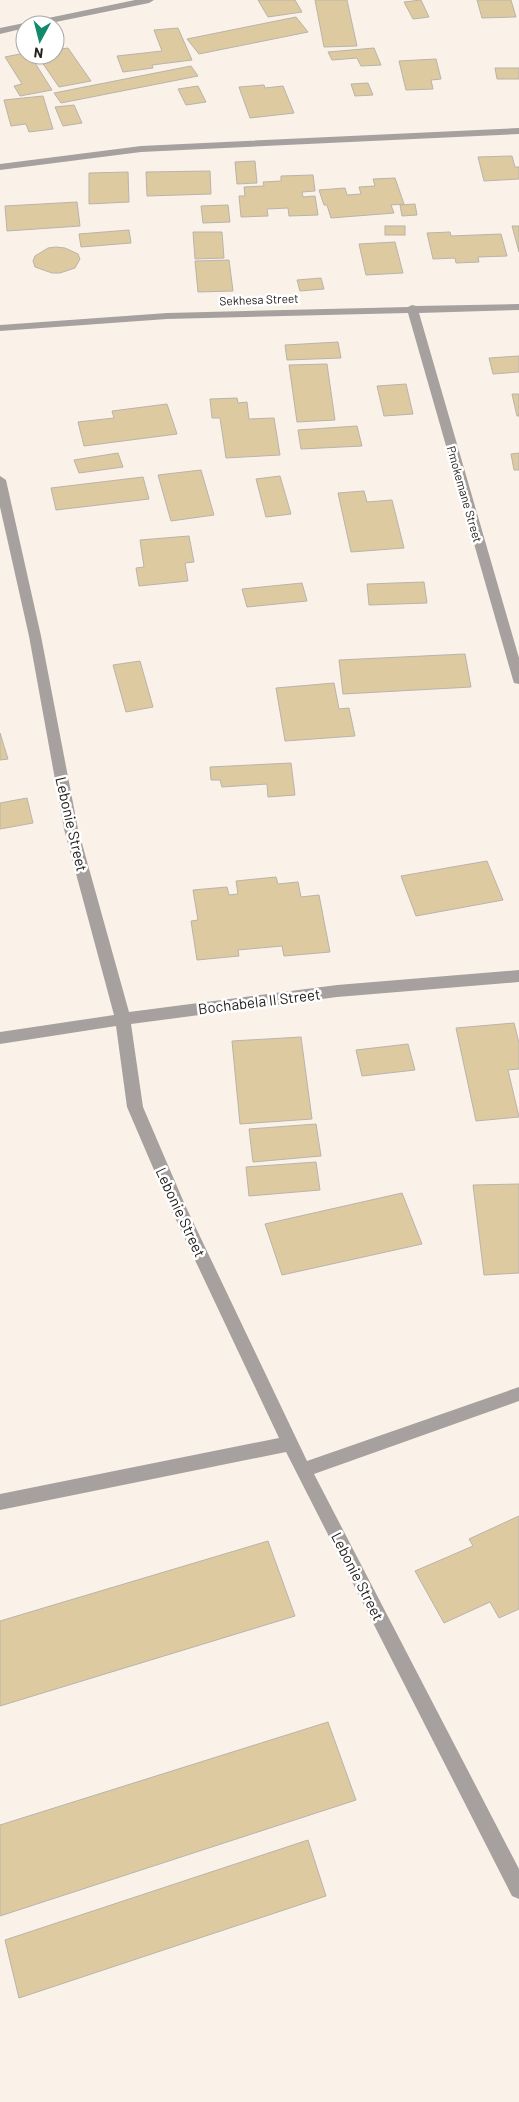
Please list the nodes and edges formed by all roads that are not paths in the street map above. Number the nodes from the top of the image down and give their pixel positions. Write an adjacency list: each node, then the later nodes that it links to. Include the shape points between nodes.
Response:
1 (149, 0): 2 (street)
2 (65, 17)
3 (15, 28): 4 (street)
4 (0, 31)
5 (519, 131): 6 (street, via 141,149)
6 (0, 167)
7 (519, 307): 8 (street, Sekhesa Street)
8 (412, 308): 9 (street, Sekhesa Street, via 167,316); 11 (street, Pmokemane Street)
9 (0, 328)
10 (0, 480): 13 (street, Lebonie Street, via 35,636 71,829)
11 (519, 680)
12 (519, 976): 13 (street, Bochabela II Street, via 337,991)
13 (123, 1019): 14 (street, Bochabela II Street); 16 (street, Lebonie Street, via 135,1107 176,1206)
14 (0, 1038)
15 (519, 1394): 17 (street)
16 (291, 1443): 17 (street, Lebonie Street); 18 (street)
17 (303, 1470): 19 (street, Lebonie Street)
18 (0, 1502)
19 (519, 1889)

